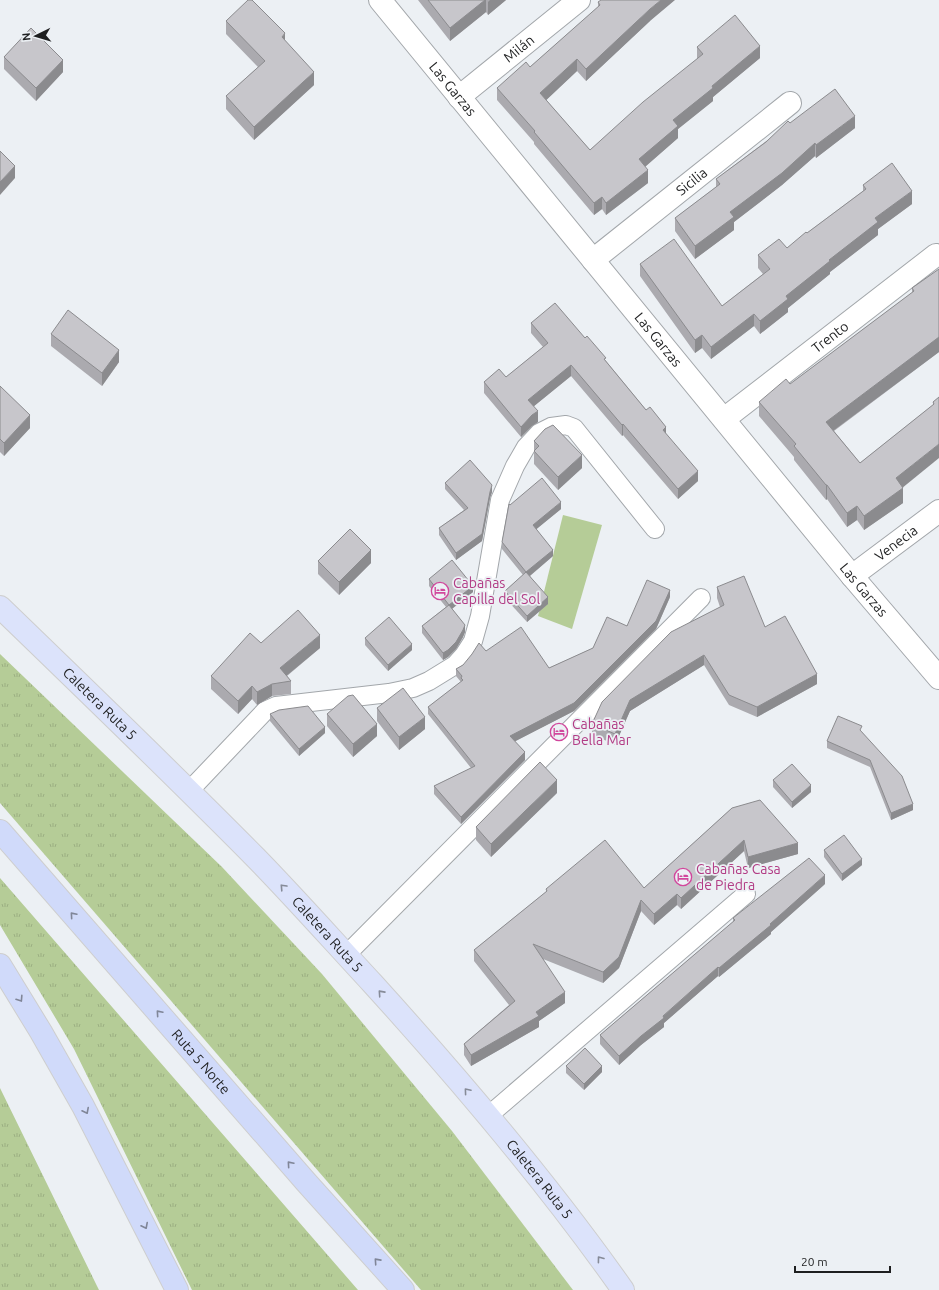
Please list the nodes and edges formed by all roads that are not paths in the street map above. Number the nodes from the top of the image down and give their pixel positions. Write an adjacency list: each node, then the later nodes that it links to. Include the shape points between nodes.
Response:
1 (380, 0): 3 (street, Las Garzas)
2 (579, 0): 3 (street, Milán)
3 (459, 97): 6 (street, Las Garzas)
4 (790, 103): 6 (street, Sicilia)
5 (936, 254): 7 (street, Trento)
6 (593, 260): 7 (street, Las Garzas)
7 (724, 419): 10 (street, Las Garzas)
8 (939, 511): 10 (street, Venecia)
9 (655, 529): 14 (lane, via 574,428 566,425 551,427 539,433 526,447 500,500 480,616 473,641 455,665 413,688 276,706 265,711)
10 (852, 576): 13 (street, Las Garzas)
11 (701, 598): 17 (lane)
12 (0, 607): 14 (main road, Caletera Ruta 5)
13 (939, 678)
14 (189, 791): 17 (main road, Caletera Ruta 5, one-way to 14, via 258,860)
15 (0, 831): 21 (highway, Ruta 5 Norte, one-way to 15)
16 (746, 894): 19 (lane)
17 (346, 955): 19 (main road, Caletera Ruta 5, one-way to 17)
18 (0, 966): 20 (highway, one-way to 20, via 83,1106)
19 (488, 1116): 22 (main road, Caletera Ruta 5, one-way to 19, via 554,1197)
20 (177, 1290)
21 (403, 1290)
22 (623, 1290)

